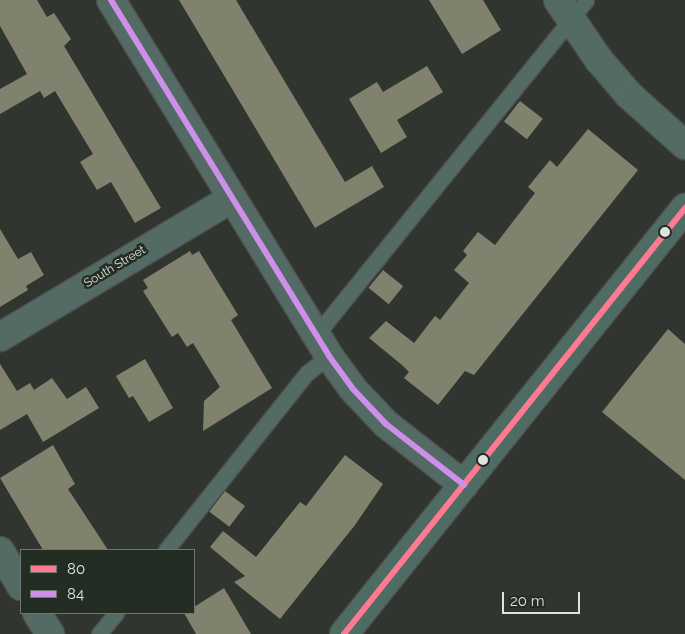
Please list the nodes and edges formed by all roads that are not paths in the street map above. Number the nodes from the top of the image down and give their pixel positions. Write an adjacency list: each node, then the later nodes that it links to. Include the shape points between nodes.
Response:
1 (111, 0): 4 (street)
2 (571, 7): 3 (street, via 629,95); 7 (lane)
3 (685, 145)
4 (231, 199): 6 (street, South Street); 7 (street)
5 (685, 208): 8 (main road)
6 (0, 337)
7 (322, 346): 8 (street, via 352,388 386,424); 9 (lane, via 307,373)
8 (464, 485): 16 (main road)
9 (167, 549)
10 (0, 551): 11 (street)
11 (20, 584)
12 (38, 614): 14 (street)
13 (115, 614): 15 (lane)
14 (50, 634)
15 (99, 634)
16 (344, 634)

